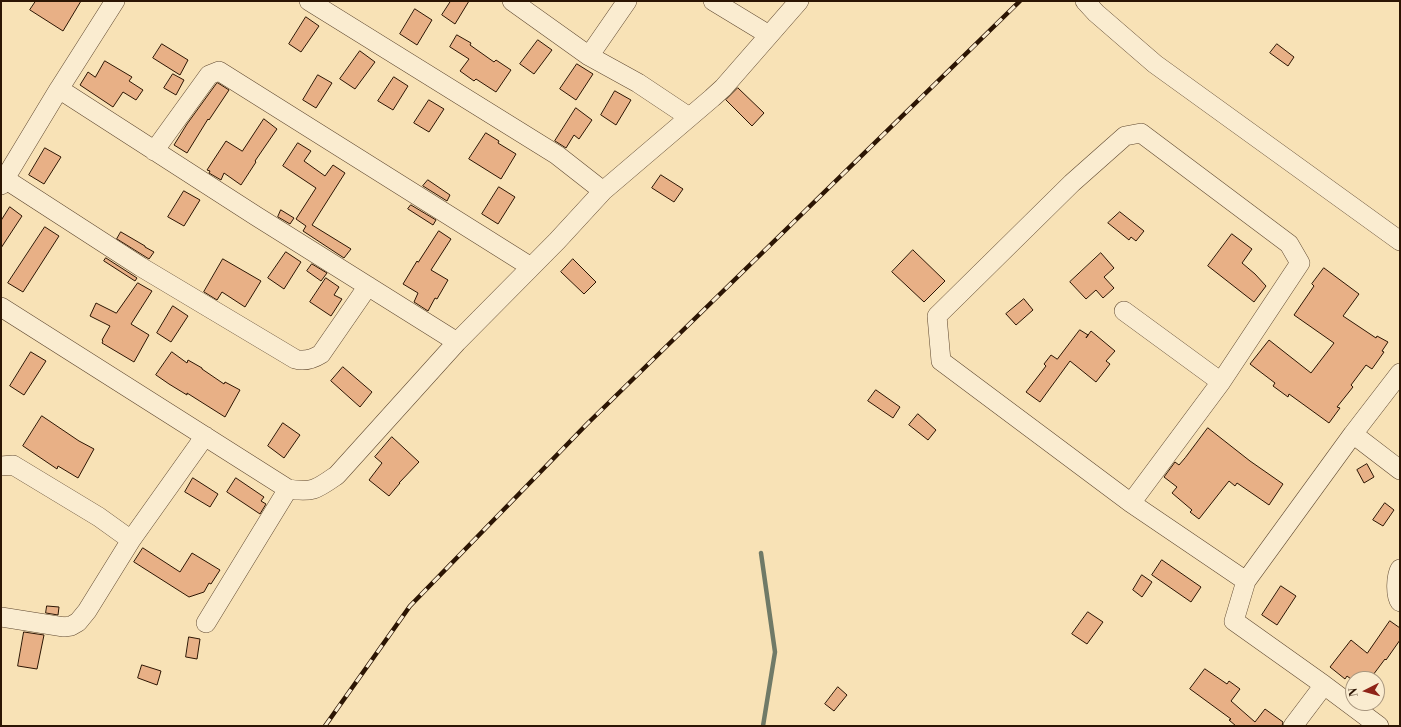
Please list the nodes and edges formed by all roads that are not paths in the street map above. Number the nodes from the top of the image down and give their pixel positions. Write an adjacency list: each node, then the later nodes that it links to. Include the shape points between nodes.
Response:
1 (115, 1): 10 (street)
2 (309, 1): 14 (street, via 557,155)
3 (512, 1): 9 (street)
4 (627, 1): 9 (street)
5 (713, 1): 8 (street)
6 (799, 1): 8 (street)
7 (1085, 1): 15 (street, via 1155,64)
8 (769, 35): 11 (street, via 723,88)
9 (589, 56): 11 (street, via 638,83)
10 (59, 89): 12 (street); 13 (street)
11 (689, 117): 14 (street)
12 (154, 150): 16 (street, via 209,74 219,71); 17 (street)
13 (3, 182): 17 (street, via 301,361 321,354)
14 (603, 191): 16 (street)
15 (1400, 241)
16 (531, 267): 20 (street)
17 (368, 286): 20 (street)
18 (1, 307): 24 (street)
19 (1124, 310): 22 (street)
20 (457, 342): 27 (street, via 337,475 318,488 303,491)
21 (1400, 373): 23 (street)
22 (1221, 382): 28 (street); 28 (street, via 1300,263 1289,244 1141,133 1125,136 1072,183 937,316 942,361)
23 (1353, 434): 26 (street); 31 (street)
24 (205, 436): 27 (street); 29 (street)
25 (1, 466): 29 (street, via 13,465 99,517)
26 (1400, 470)
27 (288, 489): 34 (street)
28 (1131, 503): 31 (street)
29 (131, 540): 33 (street, via 78,622 64,627)
30 (1400, 569): 32 (street, via 1397,574)
31 (1246, 581): 35 (street, via 1234,621)
32 (1400, 602)
33 (1, 617)
34 (206, 623)
35 (1324, 685): 36 (street); 37 (street)
36 (1293, 726)
37 (1379, 726)

